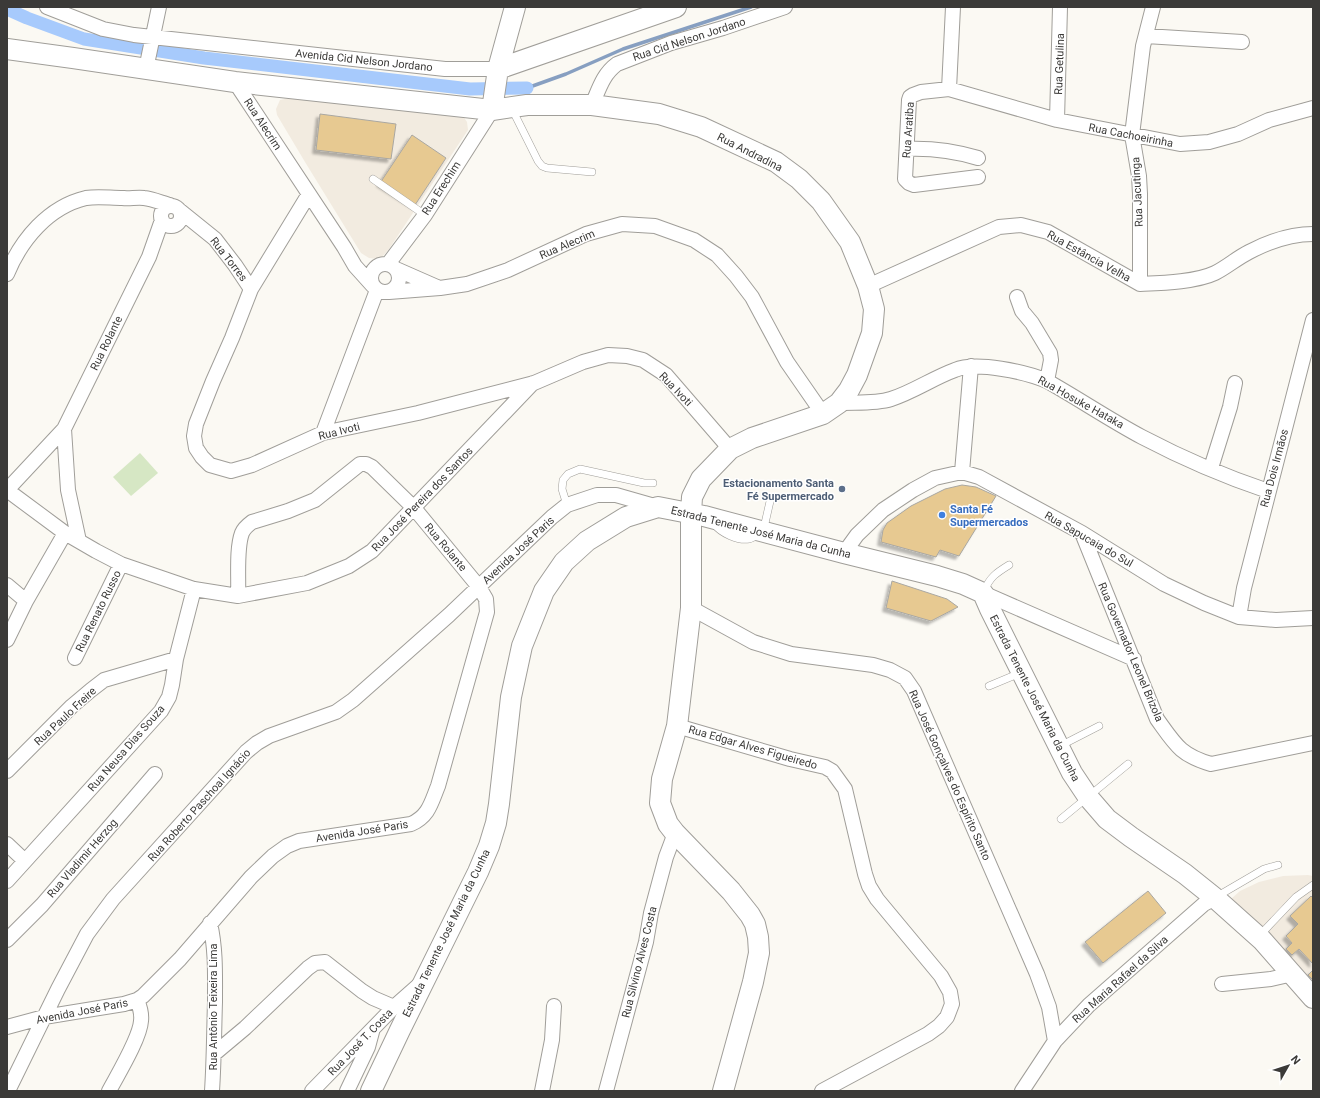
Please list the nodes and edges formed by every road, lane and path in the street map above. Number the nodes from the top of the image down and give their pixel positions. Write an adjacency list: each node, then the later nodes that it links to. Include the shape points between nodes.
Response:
1 (48, 7): 9 (street, Avenida Cid Nelson Jordano)
2 (159, 7): 13 (street)
3 (515, 7): 16 (main road)
4 (676, 7): 16 (main road, Avenida Cid Nelson Jordano)
5 (785, 7): 17 (street, Rua Cid Nelson Jordano, via 671,43 617,64 604,76)
6 (953, 7): 15 (street)
7 (1060, 7): 19 (street, Rua Getulina)
8 (1153, 7): 10 (street, Rua Jacutinga)
9 (72, 12): 13 (street, Avenida Cid Nelson Jordano)
10 (1146, 36): 11 (street); 20 (street, Rua Jacutinga)
11 (1242, 42)
12 (7, 49): 13 (main road, Avenida Cid Nelson Jordano, via 73,58)
13 (149, 52): 14 (main road, Avenida Cid Nelson Jordano); 16 (street, Avenida Cid Nelson Jordano, via 445,69)
14 (235, 82): 16 (main road, Avenida Cid Nelson Jordano); 26 (street, Rua Alecrim)
15 (949, 90): 19 (street, Rua Cachoeirinha); 21 (street, Rua Aratiba, via 921,92 910,97)
16 (498, 92): 17 (main road, Rua Andradina, via 527,105); 23 (lane, via 542,166); 29 (street, Rua Erechim)
17 (592, 105): 37 (main road, Rua Andradina, via 672,117 701,127 776,162 799,179 821,201 850,242)
18 (1313, 108): 20 (street, Rua Cachoeirinha, via 1209,142 1180,144)
19 (1057, 120): 20 (street, Rua Cachoeirinha)
20 (1132, 135): 36 (street, Rua Jacutinga, via 1140,194)
21 (907, 149): 22 (street, via 941,149); 24 (street, Rua Aratiba, via 906,179 909,184)
22 (978, 158)
23 (592, 172)
24 (978, 177)
25 (373, 179): 29 (lane)
26 (309, 194): 33 (street, Rua Alecrim); 39 (street, Rua Ivoti)
27 (132, 199): 28 (street, Rua Torres, via 142,197); 30 (street, Rua Torres, via 147,206); 35 (street, Rua Torres, via 104,196 86,198 54,212 30,234 13,259)
28 (175, 208): 30 (street, via 181,216 178,223); 30 (street, via 164,208 161,213); 31 (street, Rua Torres)
29 (425, 215): 34 (street, Rua Erechim)
30 (168, 222): 31 (street, Rua Torres); 49 (street, Rua Rolante)
31 (205, 231): 39 (street, Rua Torres, via 236,265)
32 (1313, 234): 36 (street, Rua Estância Velha, via 1298,234 1280,239 1249,252 1202,278)
33 (344, 247): 34 (street, Rua Alecrim, via 367,265); 40 (street, Rua Alecrim, via 355,266)
34 (387, 267): 38 (street, Rua Alecrim); 40 (street, via 371,274 371,279); 40 (street, via 398,273 398,282 393,290)
35 (7, 274)
36 (1140, 284): 37 (street, Rua Estância Velha, via 1048,232 1021,225 999,227)
37 (868, 286): 47 (main road, Rua Andradina, via 874,308 872,333 857,375)
38 (440, 288): 40 (street, Rua Alecrim); 48 (street, Rua Alecrim, via 490,278 586,234 622,224 655,226 694,240 717,255 736,276 752,298 787,362)
39 (251, 289): 50 (street, Rua Ivoti, via 196,424 196,448 210,465 231,471 252,465)
40 (380, 289): 50 (street)
41 (1017, 297): 44 (street, via 1022,311 1050,353)
42 (1313, 320): 56 (street, Rua Dois Irmãos)
43 (971, 366): 44 (street, Rua Hosuke Hataka, via 1021,373); 47 (street, Rua Hosuke Hataka, via 955,369 892,399); 53 (street)
44 (1047, 381): 52 (street, Rua Hosuke Hataka, via 1141,436)
45 (534, 383): 50 (street, Rua Ivoti, via 418,413); 51 (street, Rua Ivoti, via 583,362 608,355 643,360 666,375); 60 (street, Rua José Pereira dos Santos)
46 (1235, 383): 52 (street)
47 (840, 403): 48 (main road, Rua Andradina)
48 (823, 414): 51 (main road, Rua Andradina, via 752,438)
49 (64, 429): 55 (street); 65 (street, via 68,490)
50 (323, 433)
51 (730, 449): 61 (main road, Rua Andradina, via 701,478 692,497)
52 (1210, 468): 56 (street, Rua Hosuke Hataka)
53 (962, 472): 64 (street, Rua Sapucaia do Sul, via 979,477); 66 (street, via 935,478 883,510 857,535)
54 (653, 483): 58 (lane, via 580,469 568,474 563,480 562,489)
55 (7, 490): 63 (street, Rua José Pereira dos Santos)
56 (1268, 491): 76 (street, Rua Dois Irmãos)
57 (771, 497): 62 (lane)
58 (567, 505): 59 (street, Avenida José Paris, via 597,495 616,495); 70 (street, Avenida José Paris)
59 (658, 507): 61 (main road, Estrada Tenente José Maria da Cunha); 104 (main road, Estrada Tenente José Maria da Cunha, via 626,517 587,541 564,562 544,591 522,646 511,697 494,828 478,872)
60 (414, 508): 70 (street, Rua Rolante); 73 (street, Rua José Pereira dos Santos, via 372,551 349,566 307,583); 73 (street, Rua Rolante, via 372,467 360,464 315,500 248,525 239,545)
61 (691, 514): 62 (main road, Estrada Tenente José Maria da Cunha); 75 (main road, Rua Andradina)
62 (763, 532): 66 (main road, Estrada Tenente José Maria da Cunha)
63 (65, 533): 65 (street, Rua José Pereira dos Santos); 74 (street)
64 (1082, 533): 76 (street, Rua Sapucaia do Sul, via 1164,584); 81 (street, Rua Governador Leonel Brizola)
65 (79, 541): 67 (street, Rua José Pereira dos Santos)
66 (844, 553): 72 (main road, Estrada Tenente José Maria da Cunha, via 937,576)
67 (121, 564): 71 (street, Rua José Pereira dos Santos); 79 (street, Rua Renato Russo)
68 (1009, 565): 72 (lane, via 988,581)
69 (7, 584): 74 (street)
70 (479, 587): 100 (street, Avenida José Paris, via 486,599 487,612 438,786 428,811 411,824 299,841 287,846 251,877); 110 (street, Rua Roberto Paschoal Ignácio, via 353,700 336,712 269,736 246,752 99,916)
71 (194, 589): 73 (street, Rua José Pereira dos Santos); 80 (street, Rua Neusa Dias Souza)
72 (983, 593): 81 (street); 82 (main road, Estrada Tenente José Maria da Cunha)
73 (238, 596)
74 (26, 601): 78 (street)
75 (691, 608): 84 (main road, Rua Andradina); 113 (street, Rua José Gonçalves do Espírito Santo, via 753,642 790,654 873,665 905,678 914,691 1037,974 1049,1007)
76 (1239, 617): 77 (street, Rua Sapucaia do Sul, via 1276,620)
77 (1313, 618)
78 (7, 640)
79 (75, 658)
80 (176, 659): 89 (street, Rua Paulo Freire, via 104,680 72,706); 95 (street, Rua Neusa Dias Souza, via 169,697 161,711)
81 (1134, 659): 86 (street, Rua Governador Leonel Brizola, via 1157,719 1174,743 1184,753 1197,760 1211,764)
82 (1021, 672): 83 (lane); 87 (main road, Estrada Tenente José Maria da Cunha)
83 (989, 686)
84 (677, 726): 93 (main road, Rua Andradina, via 662,779 660,803 668,824); 124 (street, Rua Edgar Alves Figueiredo, via 832,771 845,789 869,886 941,976 950,992 952,1004 947,1017 939,1026)
85 (1099, 726): 87 (lane)
86 (1313, 744)
87 (1058, 747): 91 (main road, Estrada Tenente José Maria da Cunha)
88 (1128, 764): 91 (lane)
89 (7, 771)
90 (155, 774): 102 (street, Rua Vladimir Herzog, via 42,904)
91 (1088, 797): 92 (lane); 99 (main road, Estrada Tenente José Maria da Cunha, via 1107,819)
92 (1061, 819)
93 (675, 833): 122 (street, Rua Silvino Alves Costa, via 651,913 646,942); 123 (main road, Rua Andradina, via 731,891 755,924 758,936 759,954 753,982)
94 (7, 844): 95 (street)
95 (25, 861): 97 (street, Rua Neusa Dias Souza)
96 (1278, 865): 99 (lane, via 1264,870)
97 (7, 881)
98 (1313, 885): 101 (lane, via 1296,896)
99 (1215, 898): 101 (main road, Estrada Tenente José Maria da Cunha); 113 (street, Rua Maria Rafael da Silva, via 1204,904 1089,1005)
100 (210, 923): 107 (street, Avenida José Paris, via 149,992); 114 (street, Rua Antônio Teixeira Lima, via 215,960)
101 (1258, 937): 103 (main road, Estrada Tenente José Maria da Cunha)
102 (7, 940)
103 (1293, 974): 105 (street); 106 (main road, Estrada Tenente José Maria da Cunha)
104 (426, 978): 108 (street, Rua José T. Costa); 120 (main road, Estrada Tenente José Maria da Cunha)
105 (1222, 984)
106 (1313, 998)
107 (137, 1000): 110 (street, Avenida José Paris); 116 (street, via 141,1020 138,1034)
108 (394, 1006): 112 (street, Rua José T. Costa); 114 (street, via 373,998 321,961 308,968)
109 (554, 1006): 121 (street, via 552,1040)
110 (44, 1017): 111 (street, Avenida José Paris); 115 (street, Rua Roberto Paschoal Ignácio)
111 (7, 1027)
112 (374, 1028): 118 (street, Rua José T. Costa); 119 (street)
113 (1055, 1041): 125 (street, Rua Maria Rafael da Silva)
114 (214, 1054): 117 (street, Rua Antônio Teixeira Lima)
115 (8, 1091)
116 (109, 1091)
117 (212, 1091)
118 (312, 1091)
119 (347, 1091)
120 (371, 1091)
121 (542, 1091)
122 (606, 1091)
123 (723, 1091)
124 (822, 1091)
125 (1022, 1091)

